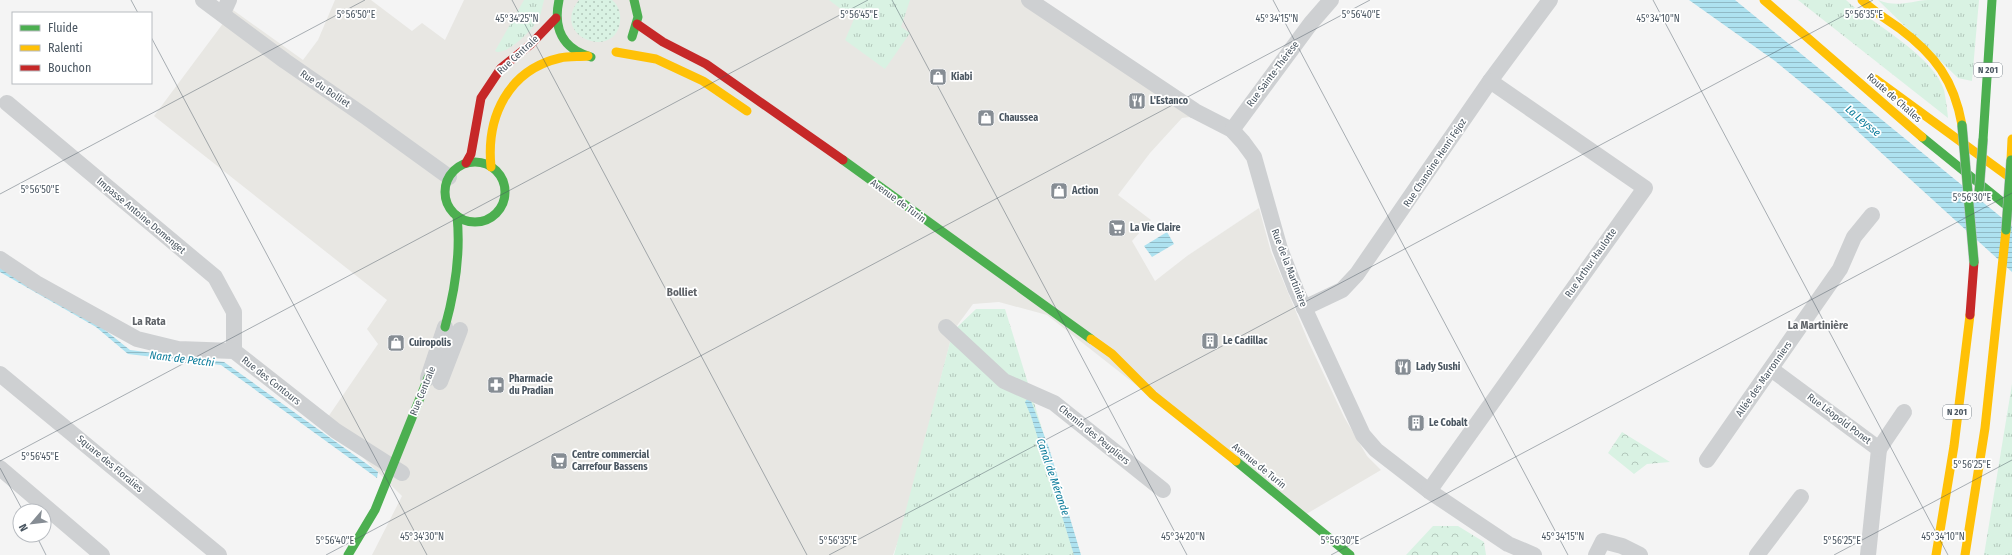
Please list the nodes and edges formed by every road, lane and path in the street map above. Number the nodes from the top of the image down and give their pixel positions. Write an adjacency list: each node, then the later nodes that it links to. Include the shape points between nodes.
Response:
1 (203, 0): 11 (street, Rue du Bolliet)
2 (559, 0): 12 (main road)
3 (641, 0): 10 (main road)
4 (1029, 0): 21 (street, Rue de la Martinière, via 1195,111)
5 (1331, 0): 21 (street, Rue Sainte-Thérèse)
6 (1550, 0): 18 (street, Rue Chanoine Henri Fejoz)
7 (1765, 0): 15 (main road, Route de Challes); 28 (main road, Route de Challes, via 1934,148)
8 (1862, 0): 33 (main road, bridge, via 1904,32 1939,64 1954,91 1962,125)
9 (1992, 0): 33 (main road, N 201, bridge)
10 (636, 4): 13 (main road)
11 (226, 7): 25 (street, Rue du Bolliet, via 285,61)
12 (556, 18): 16 (main road, via 558,31 565,42 575,51); 23 (main road, Rue Centrale, via 531,44 501,68 481,98)
13 (637, 24): 14 (main road, via 626,45); 35 (main road, Avenue de Turin, via 663,42 706,64)
14 (616, 52): 16 (main road, Rue Centrale, via 605,56); 20 (main road, via 656,59 703,81)
15 (1842, 55)
16 (588, 56): 24 (main road, Rue Centrale, via 558,58 545,63 520,79 504,96 495,119 489,155)
17 (1867, 73): 26 (main road, Route de Challes)
18 (1490, 81): 36 (street, Rue Chanoine Henri Fejoz, via 1348,285 1334,295); 51 (street, Rue Arthur Haulotte, via 1645,188)
19 (6, 104): 39 (street, Impasse Antoine Domenget, via 215,278 234,312)
20 (752, 115)
21 (1232, 130): 36 (street, Rue de la Martinière, via 1254,157 1280,249)
22 (2012, 138): 31 (main road, bridge)
23 (466, 164): 24 (main road, via 483,163); 25 (main road, via 453,171)
24 (491, 167): 30 (main road, via 501,178 505,194 500,208 480,225)
25 (449, 177): 30 (main road, via 445,185 446,198)
26 (2012, 178)
27 (2012, 204): 31 (main road, bridge)
28 (2012, 210)
29 (1872, 215): 40 (street, Allée des Marronniers, via 1854,237 1840,269)
30 (457, 216): 37 (main road, Rue Centrale, via 459,231 452,303)
31 (2006, 232): 64 (main road, via 1977,486)
32 (0, 259): 39 (street, Rue des Contours, via 36,283 137,339 178,349)
33 (1973, 265): 63 (main road, N 201, via 1962,376)
34 (977, 267): 35 (main road)
35 (1006, 278): 44 (main road, Avenue de Turin, via 1112,354)
36 (1304, 308): 51 (street, Rue de la Martinière, via 1363,435 1376,450)
37 (456, 325): 43 (street, Rue Centrale)
38 (946, 327): 50 (street, Chemin des Peupliers, via 1004,381 1054,403)
39 (234, 351): 49 (street, Rue des Contours, via 336,431)
40 (1771, 369): 46 (street, Rue Léopold Ponet); 47 (street, Allée des Marronniers)
41 (1116, 372): 44 (main road, Avenue de Turin)
42 (0, 374): 55 (street, Square des Floralies)
43 (435, 383): 49 (main road, Rue Centrale)
44 (1153, 395): 57 (main road, Avenue de Turin)
45 (1904, 412): 46 (street)
46 (1879, 449): 62 (street, Rue Léopold Ponet)
47 (1707, 460)
48 (0, 468): 54 (street)
49 (400, 472): 56 (main road, Rue Centrale)
50 (1163, 490)
51 (1429, 490): 53 (street, Rue de la Martinière)
52 (1801, 498): 61 (street)
53 (1505, 550): 58 (street, Rue de la Martinière)
54 (102, 555)
55 (219, 555)
56 (348, 555)
57 (1350, 555)
58 (1534, 555)
59 (1596, 555): 60 (street, via 1603,541 1622,546)
60 (1640, 555)
61 (1757, 555)
62 (1868, 555)
63 (1936, 555)
64 (1965, 555)

